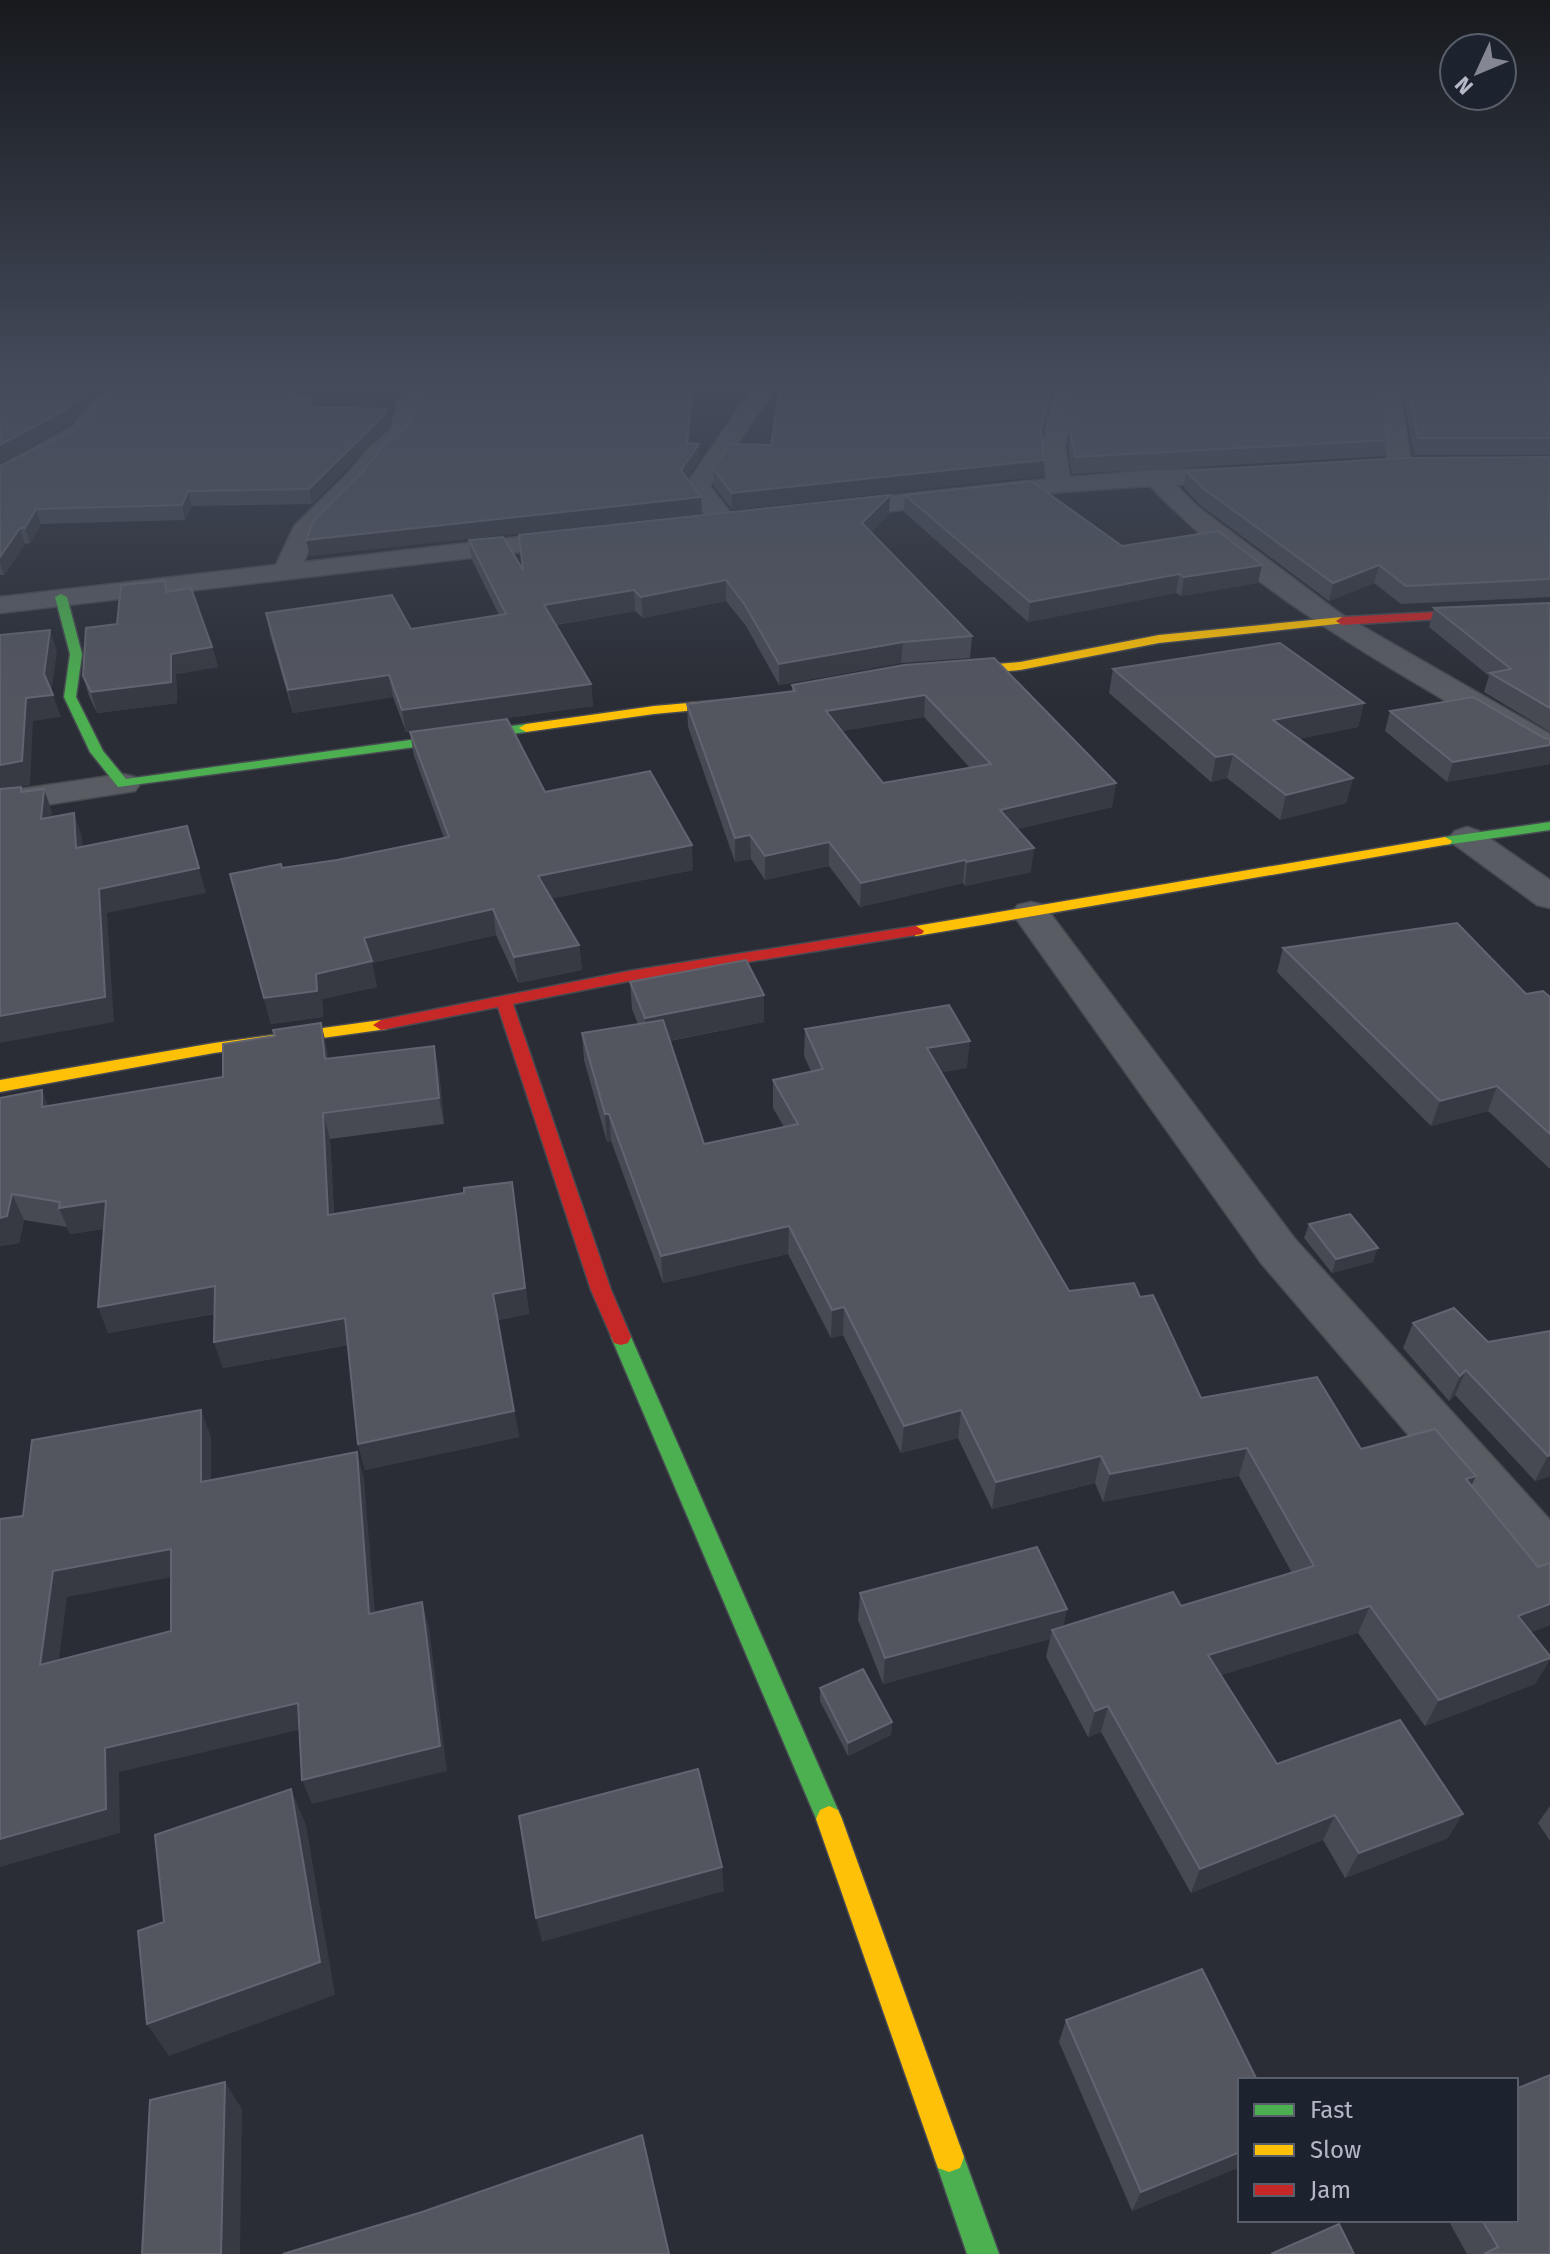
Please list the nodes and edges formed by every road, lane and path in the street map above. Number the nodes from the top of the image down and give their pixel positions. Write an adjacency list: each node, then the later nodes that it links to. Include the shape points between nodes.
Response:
1 (347, 488): 10 (street, via 303,532)
2 (699, 488): 7 (street)
3 (1031, 488): 5 (street)
4 (1166, 488): 14 (street, via 1189,512)
5 (801, 513)
6 (755, 518): 7 (street)
7 (724, 521): 8 (street)
8 (693, 525)
9 (599, 535): 10 (street)
10 (287, 570): 11 (street)
11 (61, 597): 12 (street); 18 (street, via 76,654 70,697 97,752)
12 (0, 605)
13 (1550, 609): 14 (street)
14 (1331, 620): 15 (street, via 1159,639 1020,666); 17 (street)
15 (931, 673)
16 (760, 701): 18 (street, via 654,710)
17 (1550, 748)
18 (123, 784): 19 (street)
19 (0, 802)
20 (1550, 826): 21 (street)
21 (1467, 838): 22 (street); 23 (street, via 1284,865)
22 (1550, 897)
23 (1031, 913): 24 (street, via 629,976); 26 (street, via 1278,1251)
24 (504, 1001): 25 (street); 27 (street, via 601,1290 842,1849)
25 (0, 1086)
26 (1550, 1560)
27 (983, 2254)

